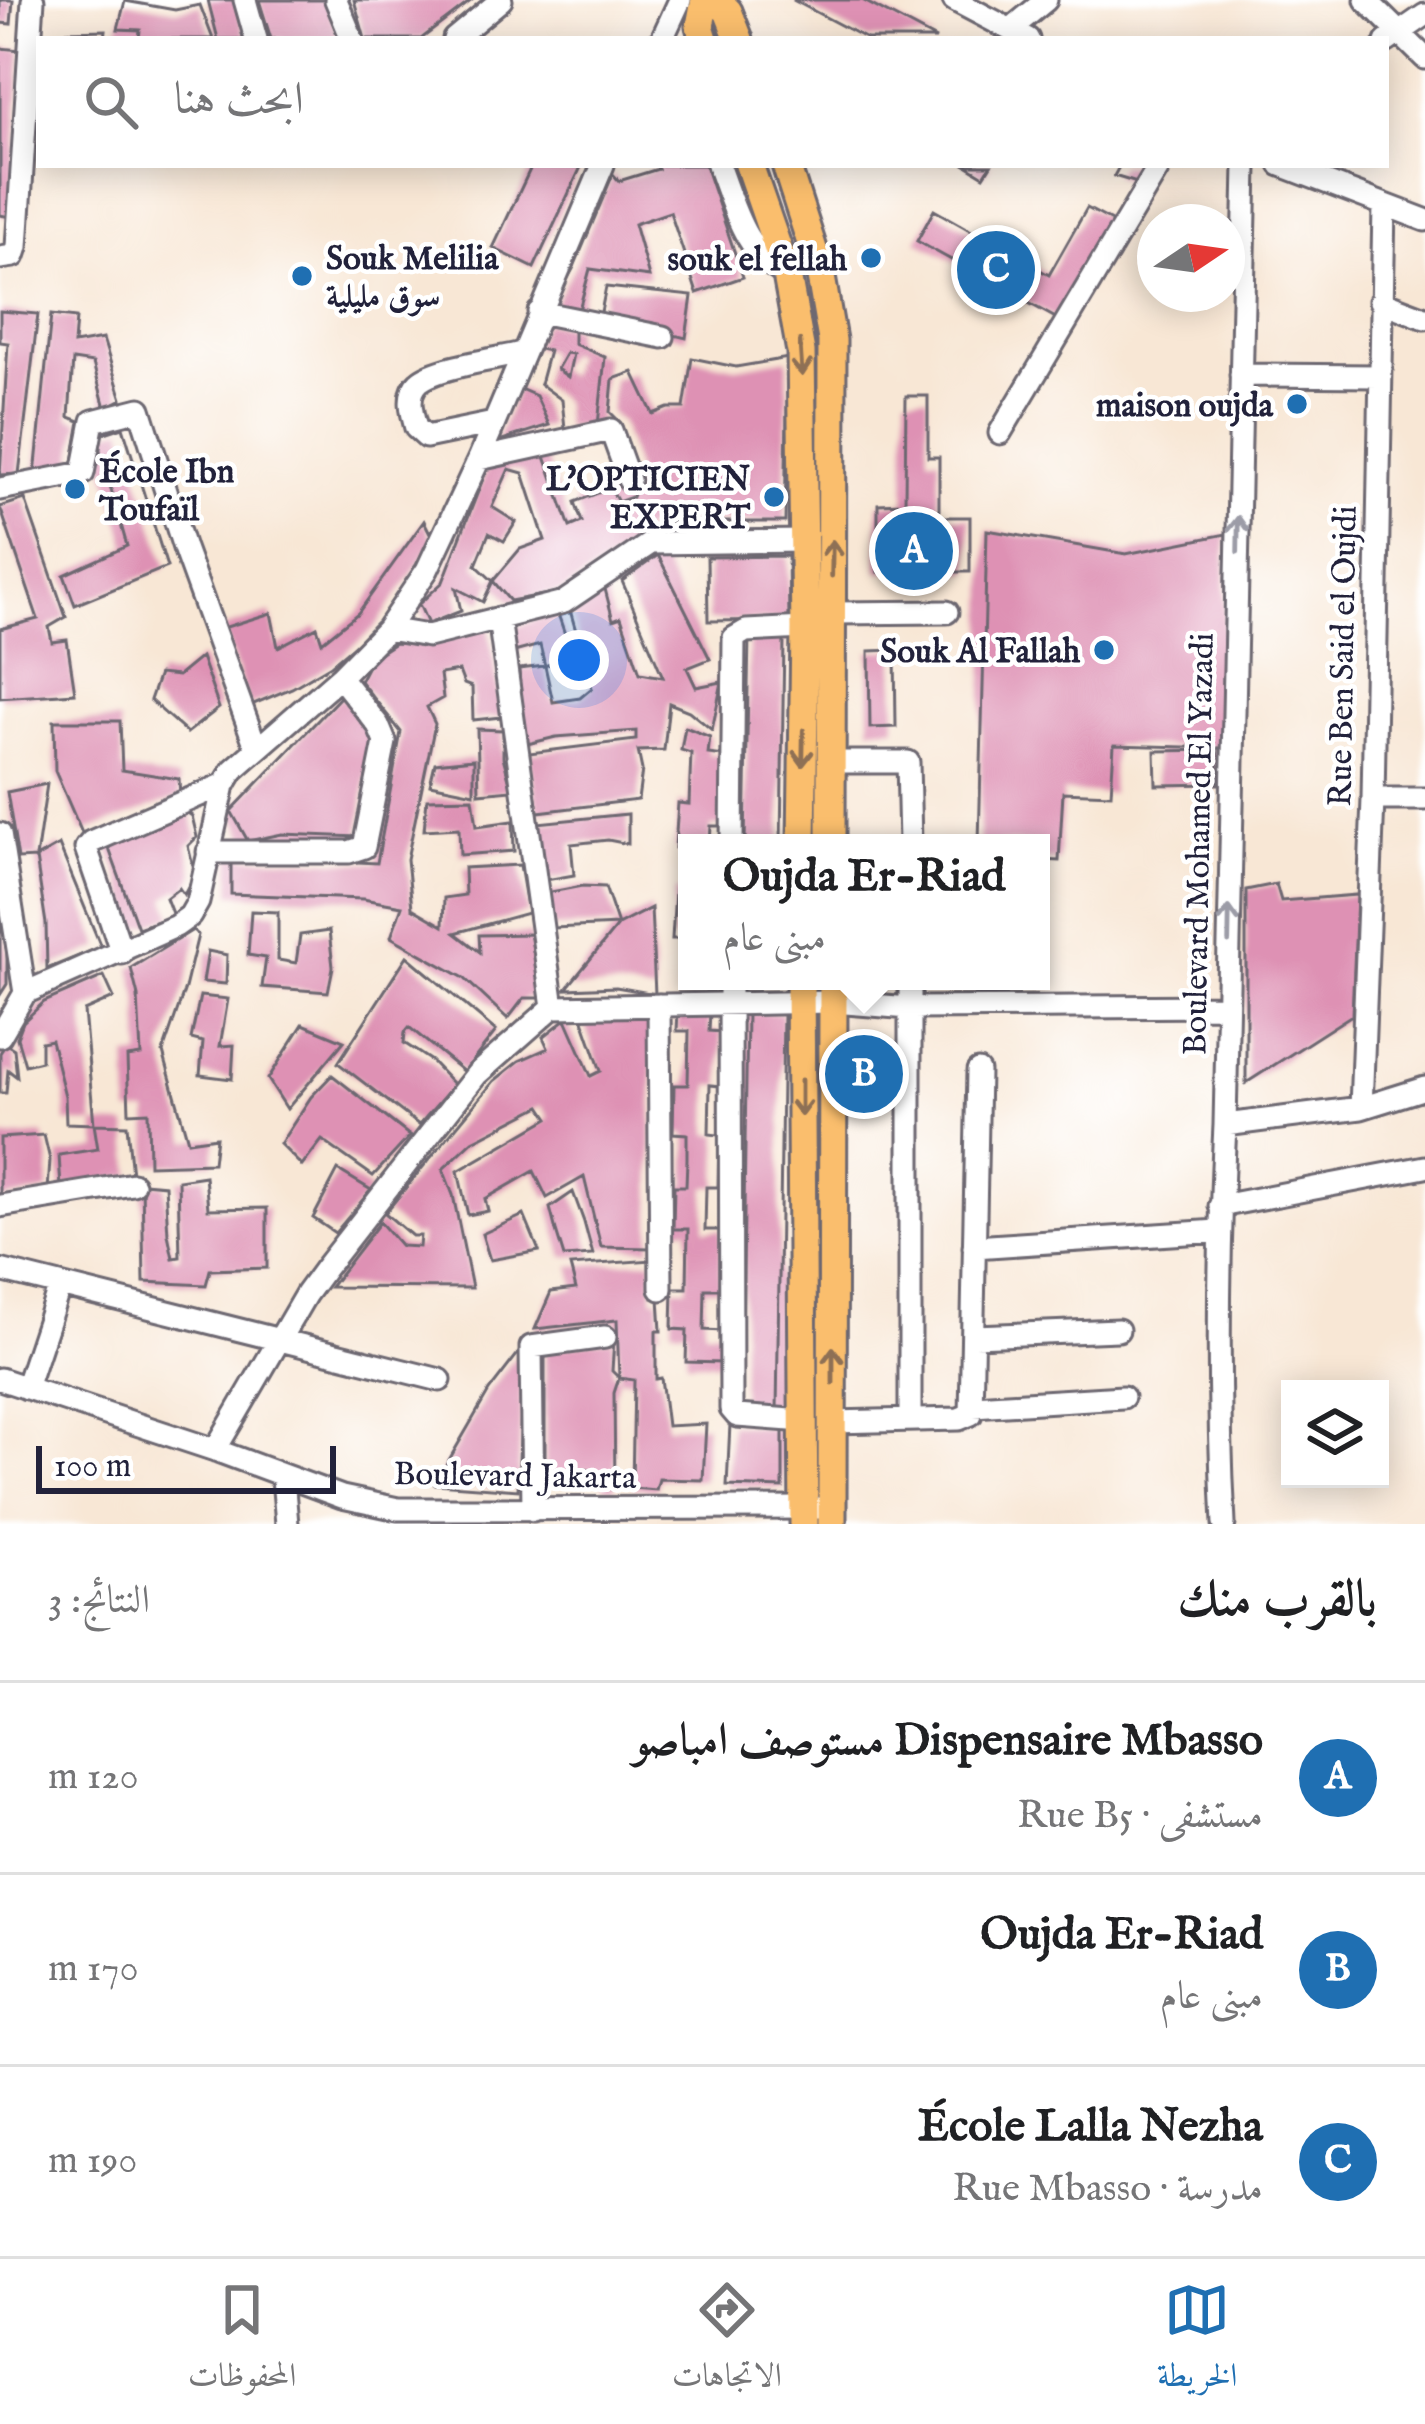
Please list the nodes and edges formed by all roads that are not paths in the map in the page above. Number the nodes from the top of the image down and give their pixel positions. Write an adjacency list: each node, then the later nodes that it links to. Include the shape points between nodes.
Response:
1 (33, 0): 21 (street)
2 (245, 0): 13 (street)
3 (336, 0): 14 (street)
4 (501, 0): 15 (street)
5 (680, 0): 16 (street)
6 (705, 0): 17 (main road)
7 (715, 0): 18 (main road)
8 (955, 0): 12 (street)
9 (1046, 0): 12 (street)
10 (1366, 0): 19 (street)
11 (1425, 15): 19 (street)
12 (1020, 34)
13 (255, 36)
14 (351, 36)
15 (458, 36)
16 (663, 36)
17 (702, 36)
18 (738, 36)
19 (1393, 37): 20 (street)
20 (1425, 58)
21 (33, 146): 31 (street)
22 (601, 168): 34 (street)
23 (719, 168): 32 (street, via 746,236)
24 (750, 168): 32 (main road)
25 (787, 168): 47 (main road, one-way to 25, via 832,340)
26 (1158, 168): 41 (street)
27 (1246, 168): 38 (street, Boulevard Mohamed El Yazadi)
28 (1289, 168): 29 (street)
29 (1384, 205): 30 (street); 33 (street, Rue Ben Said el Oujdi)
30 (1425, 220)
31 (7, 257)
32 (787, 275): 45 (main road, one-way to 45, via 801,352)
33 (1380, 301): 35 (street); 39 (street, Rue Ben Said el Oujdi)
34 (539, 312): 36 (street); 37 (street)
35 (1425, 318)
36 (663, 337)
37 (522, 353): 40 (street); 40 (street, via 436,374 412,394 416,428 426,437)
38 (1241, 375): 39 (street); 73 (street, Boulevard Mohamed El Yazadi, one-way to 38)
39 (1379, 376): 55 (street, Rue Ben Said el Oujdi)
40 (494, 424): 42 (street)
41 (1000, 434)
42 (479, 459): 43 (street, via 611,430); 50 (street, via 427,570)
43 (629, 480)
44 (0, 489): 52 (street, via 83,473 93,421 140,409)
45 (805, 541): 48 (street, via 652,543 574,597); 49 (main road)
46 (947, 612): 47 (street)
47 (832, 613): 53 (main road)
48 (499, 618): 50 (street, via 428,636); 72 (street)
49 (806, 628): 58 (street, via 734,638); 59 (main road, one-way to 59)
50 (387, 629): 51 (street)
51 (340, 677): 52 (street); 62 (street, via 385,742 364,847)
52 (256, 747): 54 (street)
53 (830, 762): 60 (main road); 61 (street, via 908,762)
54 (225, 784): 62 (street); 64 (street, via 86,848)
55 (1372, 799): 56 (street); 78 (street, Rue Ben Said el Oujdi)
56 (1425, 799)
57 (0, 834): 63 (street)
58 (732, 834)
59 (802, 834)
60 (831, 834)
61 (910, 834)
62 (208, 852): 64 (street, via 190,916)
63 (6, 911): 69 (street)
64 (122, 952): 69 (street)
65 (730, 990): 70 (street)
66 (910, 990): 74 (street)
67 (833, 991): 68 (street); 74 (street); 100 (main road, one-way to 67)
68 (800, 992): 70 (street); 99 (main road, one-way to 99)
69 (25, 993): 75 (street)
70 (730, 1004): 71 (street); 99 (street, via 731,1409)
71 (659, 1005): 72 (street); 88 (street)
72 (553, 1006): 92 (street, via 452,1103)
73 (1227, 1006): 74 (street); 79 (street, Boulevard Mohamed El Yazadi)
74 (910, 1008): 98 (street)
75 (0, 1036)
76 (978, 1071): 85 (street)
77 (1425, 1088): 78 (street)
78 (1361, 1108): 79 (street)
79 (1225, 1125): 83 (street, Boulevard Mohamed El Yazadi)
80 (1425, 1167): 83 (street)
81 (133, 1184): 82 (street)
82 (0, 1206)
83 (1220, 1206): 84 (street, Boulevard Mohamed El Yazadi)
84 (1218, 1231): 85 (street); 109 (street, Boulevard Mohamed El Yazadi)
85 (974, 1247): 90 (street)
86 (0, 1270): 87 (street)
87 (60, 1285): 92 (street); 95 (street)
88 (661, 1289)
89 (1118, 1330): 90 (street)
90 (975, 1336): 97 (street)
91 (604, 1337): 103 (street, via 531,1347)
92 (280, 1338): 94 (street); 101 (street)
93 (0, 1379): 95 (street, Boulevard Jakarta)
94 (440, 1379)
95 (26, 1388): 101 (street, Boulevard Jakarta)
96 (1123, 1397): 97 (street)
97 (973, 1406): 98 (street, via 966,1419)
98 (910, 1420): 100 (street)
99 (803, 1421): 105 (main road)
100 (833, 1422): 106 (main road)
101 (215, 1450): 102 (street, Boulevard Jakarta)
102 (283, 1478): 104 (street, Boulevard Jakarta); 108 (street)
103 (533, 1510): 104 (street, Boulevard Jakarta); 107 (street, Boulevard Jakarta)
104 (399, 1516)
105 (804, 1516): 106 (street, Boulevard Jakarta); 107 (street, Boulevard Jakarta)
106 (832, 1516)
107 (641, 1517)
108 (287, 1524)
109 (1224, 1524)

